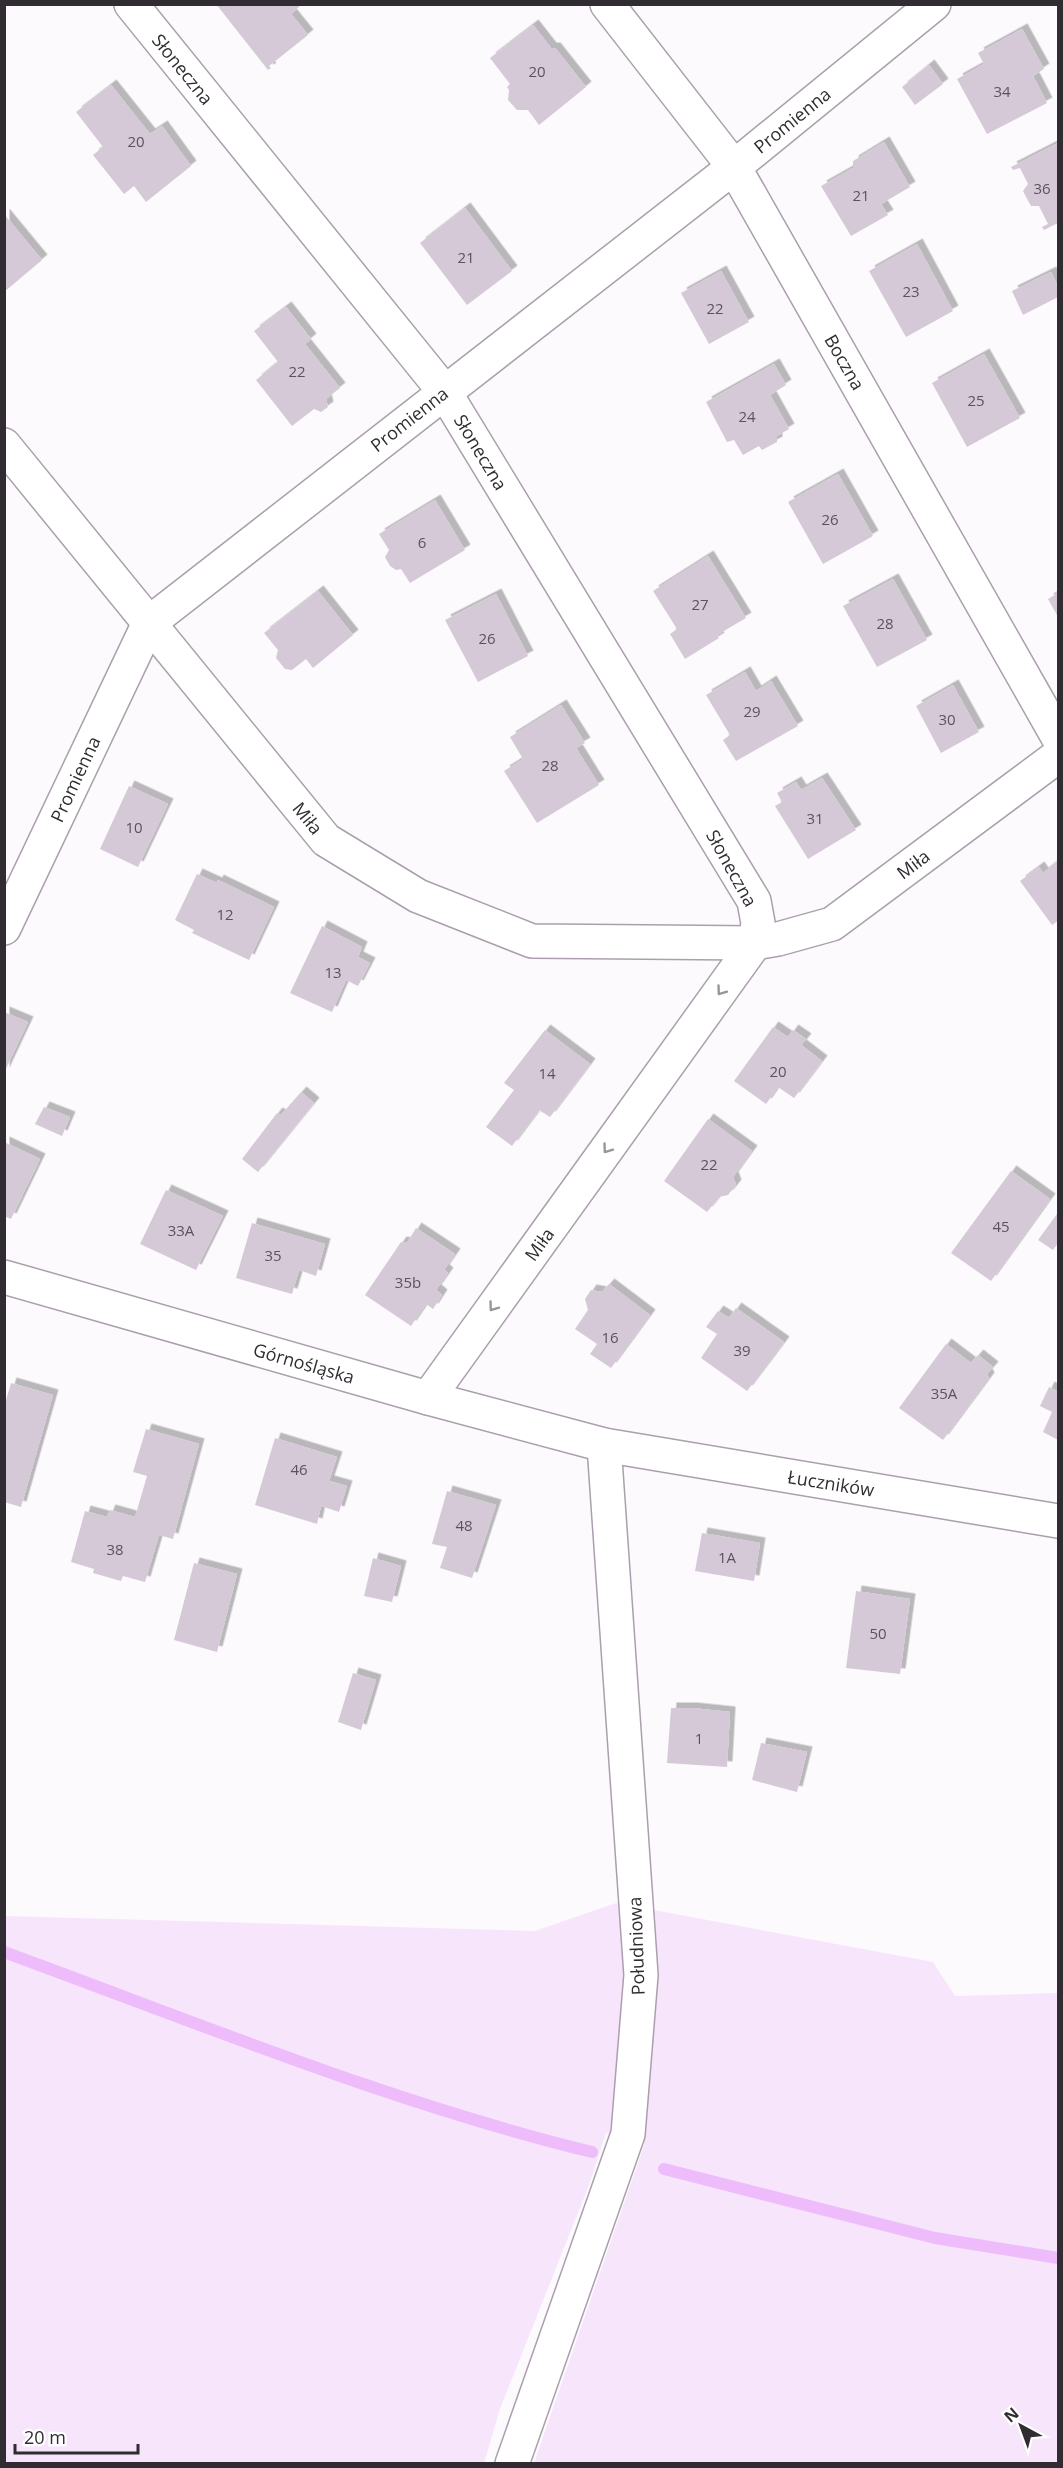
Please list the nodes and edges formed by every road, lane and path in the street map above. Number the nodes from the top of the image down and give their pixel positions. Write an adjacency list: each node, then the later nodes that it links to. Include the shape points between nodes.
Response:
1 (131, 4): 5 (street, Słoneczna)
2 (607, 4): 4 (street, Boczna)
3 (934, 4): 4 (street, Promienna)
4 (734, 167): 5 (street, Promienna); 8 (street, Boczna)
5 (444, 391): 7 (street, Promienna); 11 (street, Słoneczna, via 754,901 758,923)
6 (4, 445): 7 (street, Miła)
7 (149, 623): 10 (street, Promienna); 11 (street, Miła, via 326,840 418,896 532,941)
8 (1059, 737)
9 (1059, 756): 11 (street, Miła, via 832,924)
10 (4, 928)
11 (755, 943): 13 (street, Miła, one-way to 13)
12 (4, 1277): 13 (street, Górnośląska)
13 (428, 1398): 14 (street, Górnośląska)
14 (604, 1445): 15 (street, Łuczników); 16 (street, Południowa, via 640,1975 628,2134)
15 (1059, 1521)
16 (512, 2463)

